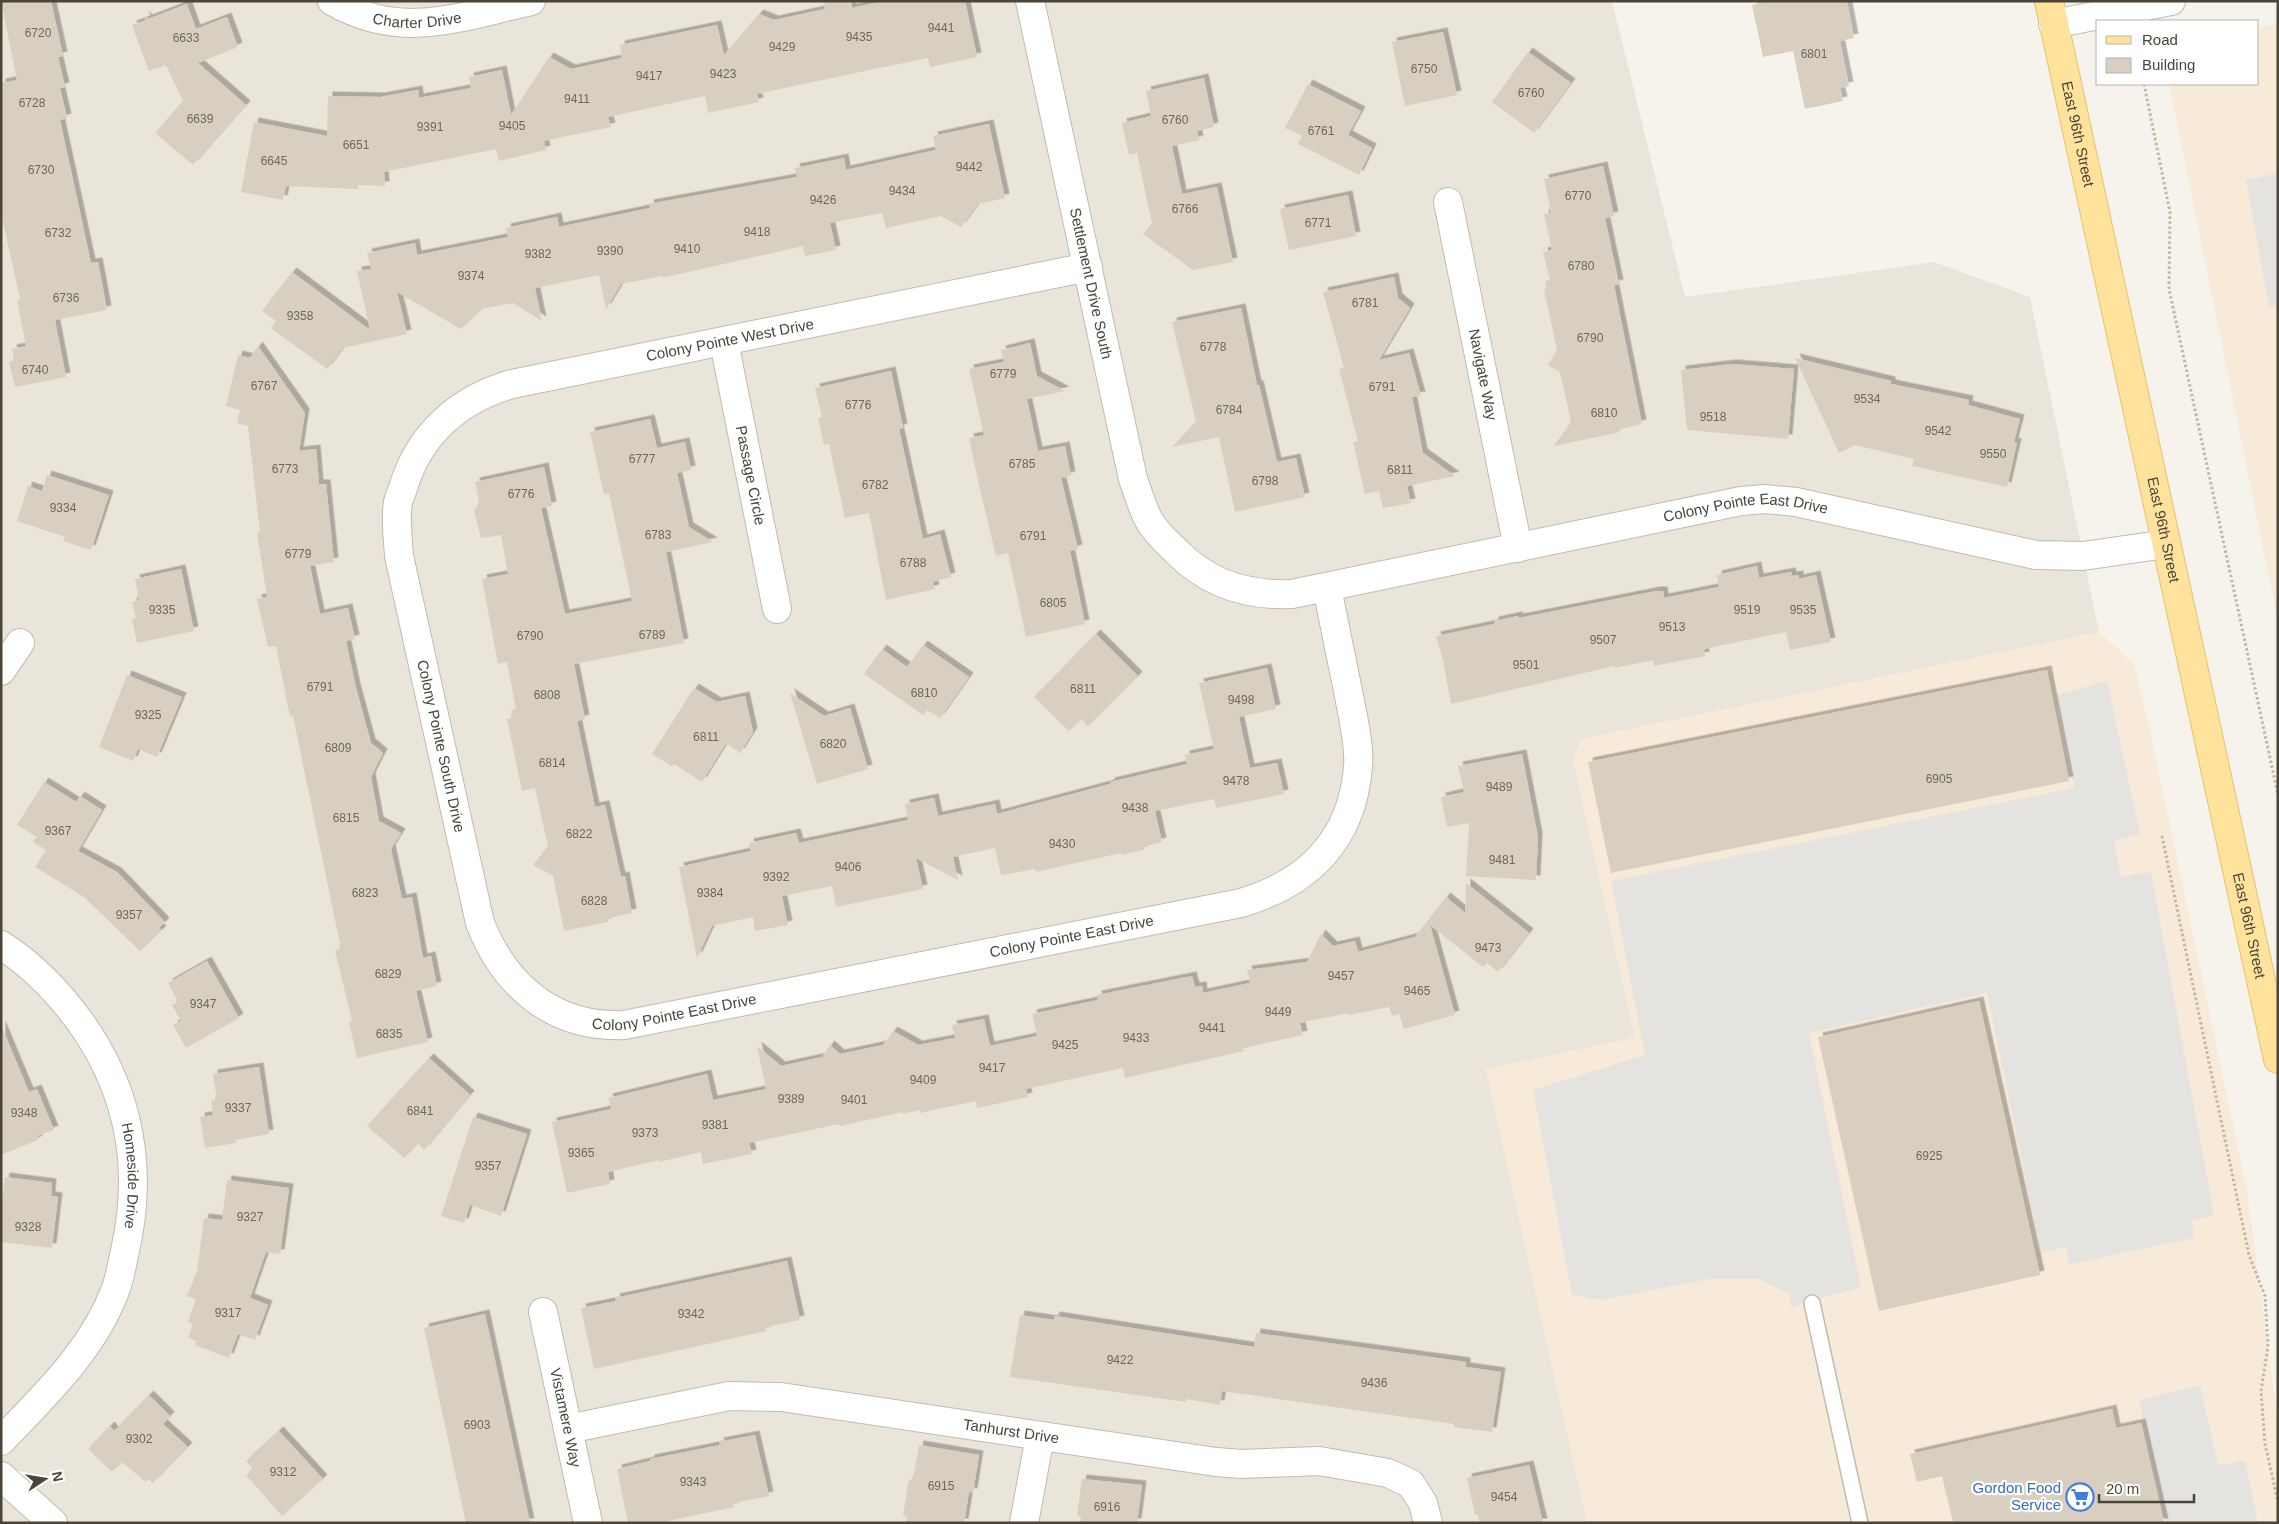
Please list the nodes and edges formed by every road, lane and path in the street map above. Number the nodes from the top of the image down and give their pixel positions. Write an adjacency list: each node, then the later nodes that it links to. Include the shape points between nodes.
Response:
1 (332, 1): 2 (street, Charter Drive, via 362,16 401,24 422,24)
2 (531, 1)
3 (1030, 1): 8 (street, Settlement Drive South)
4 (2171, 1): 5 (street)
5 (2051, 12): 11 (main road, East 96th Street)
6 (2144, 85): 18 (path, via 2170,212 2169,289)
7 (1448, 202): 12 (street, Navigate Way)
8 (1088, 267): 9 (street, Colony Pointe West Drive); 13 (street, Settlement Drive South, via 1133,479 1150,522)
9 (724, 342): 10 (street, Colony Pointe West Drive, via 494,390 476,397 452,412 432,431); 15 (street, Passage Circle)
10 (407, 474): 21 (street, Colony Pointe South Drive, via 398,502 399,556 480,923 490,946 513,981)
11 (2166, 544): 12 (street, Colony Pointe East Drive, via 2083,556 2036,555 1796,502 1765,499 1741,501); 22 (main road, East 96th Street)
12 (1518, 548): 14 (street, Colony Pointe East Drive)
13 (1178, 553): 14 (street, Colony Pointe East Drive, via 1204,575 1248,591 1285,594)
14 (1327, 588): 21 (street, Colony Pointe East Drive, via 1356,732 1358,768 1349,814 1331,846 1309,870 1281,888 1231,905 643,1022 614,1025 585,1022)
15 (777, 610)
16 (20, 643): 17 (street)
17 (1, 670)
18 (2278, 795)
19 (2162, 836): 29 (path, via 2248,1255 2265,1296 2268,1346 2261,1391 2266,1444)
20 (1, 946): 27 (street, Homeside Drive, via 26,962 47,982 85,1026 107,1064 123,1106 131,1148 133,1207 130,1236 120,1274 93,1332 69,1368)
21 (537, 1002)
22 (2278, 1059)
23 (1812, 1303): 34 (lane)
24 (544, 1312): 25 (street, Vistamere Way)
25 (568, 1429): 26 (street, Tanhurst Drive, via 729,1396 763,1395); 31 (street, Vistamere Way)
26 (1040, 1436): 32 (street); 33 (street, Tanhurst Drive, via 1216,1462 1319,1461 1388,1473 1411,1484 1423,1503)
27 (1, 1441)
28 (1, 1476): 30 (street)
29 (2278, 1502)
30 (53, 1523)
31 (588, 1523)
32 (1024, 1523)
33 (1428, 1523)
34 (1860, 1523)

